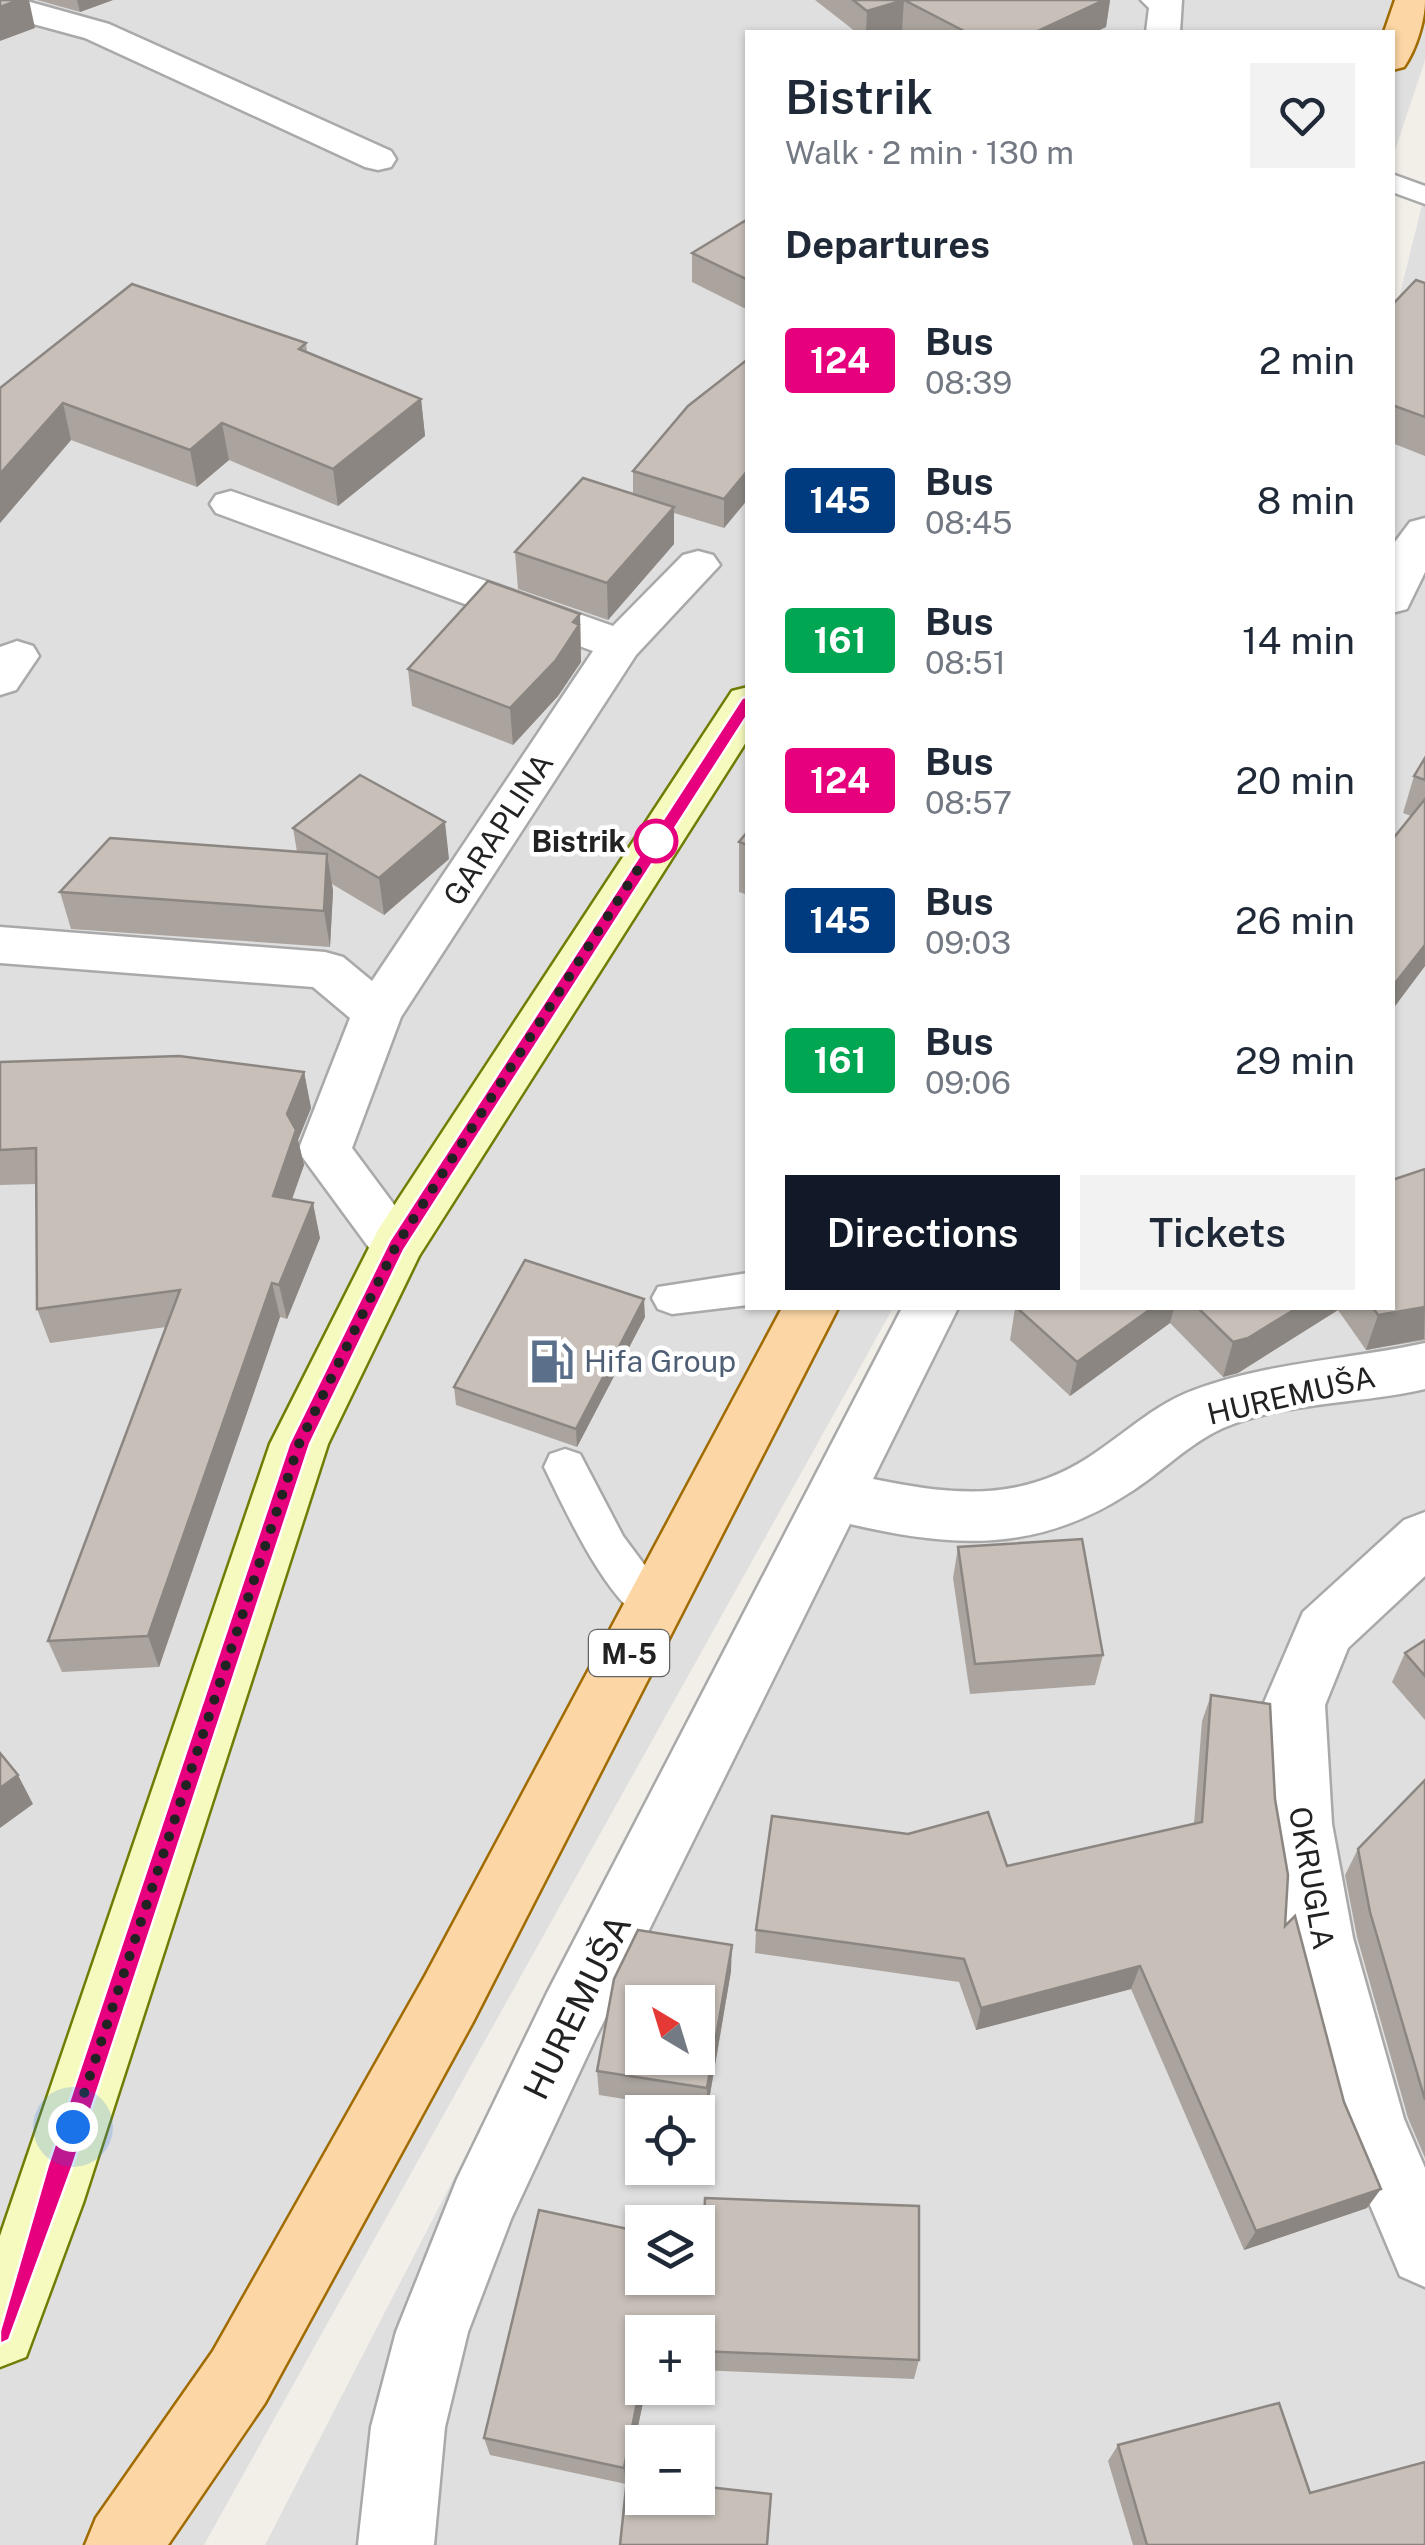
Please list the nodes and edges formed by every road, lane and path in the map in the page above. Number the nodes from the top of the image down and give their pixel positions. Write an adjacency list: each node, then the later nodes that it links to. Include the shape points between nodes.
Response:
1 (1412, 0): 3 (main road)
2 (0, 4): 4 (street, via 97,32)
3 (1406, 42)
4 (378, 160)
5 (1395, 183): 6 (lane)
6 (1425, 196)
7 (231, 504): 11 (street)
8 (1425, 530): 10 (street, via 1414,546)
9 (698, 565): 11 (street, GARAPLINA)
10 (1404, 602)
11 (620, 645): 14 (street, GARAPLINA)
12 (745, 707): 15 (main road)
13 (0, 946): 14 (street, via 324,970)
14 (377, 1013): 15 (street, GARAPLINA, via 324,1151)
15 (396, 1246): 26 (main road, via 299,1444)
16 (745, 1288): 17 (lane)
17 (672, 1298)
18 (809, 1310): 24 (main road, M-5)
19 (929, 1310): 22 (street, HUREMUŠA)
20 (1424, 1368): 22 (street, HUREMUŠA, via 1215,1406 1046,1510 985,1521 905,1512)
21 (565, 1466): 24 (lane, via 608,1549)
22 (832, 1494): 28 (street, HUREMUŠA, via 482,2204 432,2332 412,2408)
23 (1425, 1538): 25 (street, OKRUGLA, via 1325,1631 1294,1705 1300,1824 1320,1938 1370,2122)
24 (653, 1606): 27 (main road, M-5, via 449,1999 238,2377)
25 (1425, 2251)
26 (0, 2331)
27 (123, 2545)
28 (396, 2545)

